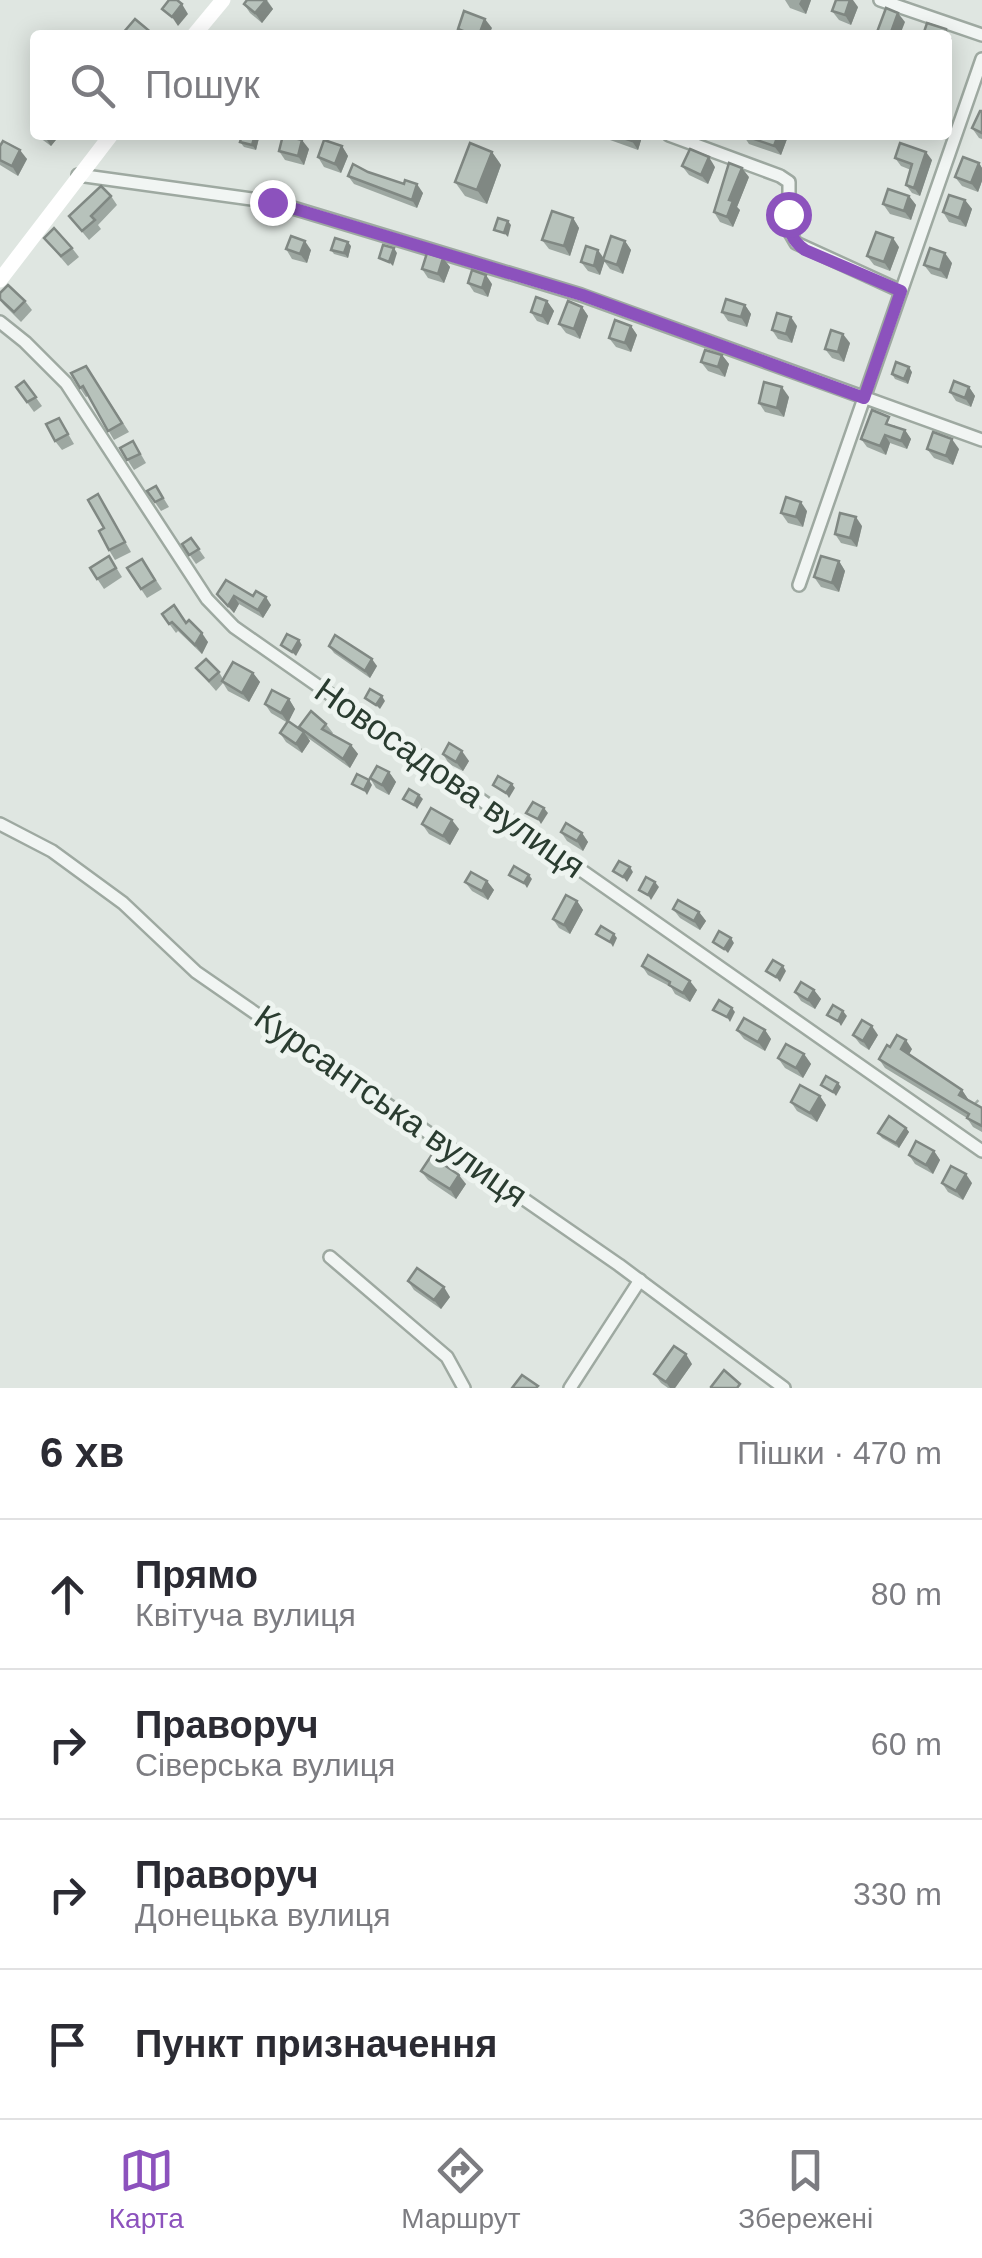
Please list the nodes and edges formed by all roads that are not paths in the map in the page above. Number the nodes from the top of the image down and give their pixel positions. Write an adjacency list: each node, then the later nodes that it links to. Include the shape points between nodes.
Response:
1 (222, 0): 3 (main road)
2 (880, 0): 4 (street)
3 (198, 30)
4 (982, 34)
5 (982, 58): 10 (street)
6 (108, 140): 8 (main road)
7 (682, 140): 10 (street, via 780,176 788,182 789,231 796,243)
8 (78, 175): 9 (main road); 12 (street, via 272,202 582,295)
9 (0, 280)
10 (901, 291): 12 (street)
11 (0, 322): 16 (street, Новосадова вулиця, via 66,383 207,599 234,626)
12 (864, 398): 13 (street); 14 (street)
13 (982, 440)
14 (799, 585)
15 (0, 824): 18 (street, Курсантська вулиця, via 52,851 123,903 196,972)
16 (982, 1151)
17 (330, 1258): 19 (street, via 446,1358)
18 (640, 1280): 20 (street); 21 (street, Курсантська вулиця)
19 (464, 1388)
20 (570, 1388)
21 (784, 1388)

